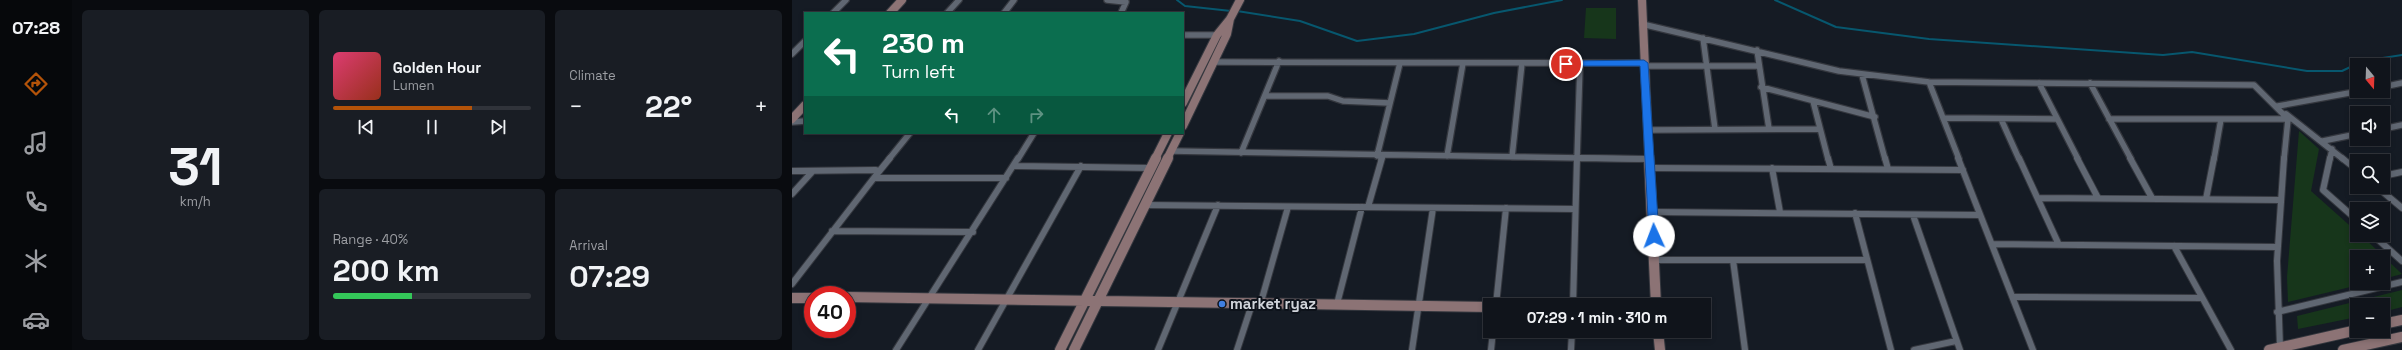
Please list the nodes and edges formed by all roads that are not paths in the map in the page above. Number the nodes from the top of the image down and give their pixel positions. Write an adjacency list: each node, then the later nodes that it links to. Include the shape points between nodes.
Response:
1 (846, 0): 8 (street)
2 (902, 0): 9 (street)
3 (958, 0): 10 (street)
4 (1014, 0): 11 (street)
5 (1107, 0): 12 (street, via 1126,2)
6 (1642, 0): 14 (street)
7 (1238, 3): 13 (street)
8 (834, 12)
9 (891, 12)
10 (948, 12)
11 (1005, 12)
12 (1122, 12)
13 (1229, 21): 16 (street); 22 (street)
14 (1642, 24): 17 (street); 27 (street)
15 (1184, 35): 16 (street)
16 (1217, 35): 40 (street)
17 (1703, 38): 19 (street); 28 (street)
18 (804, 42): 20 (street)
19 (1756, 50): 29 (street); 30 (street)
20 (792, 54)
21 (1279, 61): 22 (street); 23 (street); 38 (street)
22 (1215, 62): 54 (street)
23 (1400, 63): 24 (street); 41 (street)
24 (1463, 63): 25 (street); 72 (street)
25 (1522, 64): 26 (street); 73 (street)
26 (1580, 64): 27 (street); 74 (street)
27 (1644, 64): 28 (street); 60 (street)
28 (1707, 66): 29 (street); 57 (street)
29 (1758, 66): 36 (street)
30 (1862, 75): 31 (street); 45 (street)
31 (1929, 82): 32 (street); 46 (street)
32 (2039, 83): 33 (street); 48 (street)
33 (2090, 83): 43 (street, via 2250,84 2257,86); 49 (street)
34 (2402, 83): 35 (street)
35 (2390, 86)
36 (1761, 87): 39 (street); 58 (street)
37 (2350, 93): 43 (street)
38 (1266, 96): 41 (street, via 1328,96 1343,101); 70 (street)
39 (1813, 101): 45 (street); 59 (street)
40 (1184, 102)
41 (1390, 103): 71 (street)
42 (804, 106): 52 (street)
43 (2278, 106): 44 (street)
44 (2283, 112): 51 (street); 66 (street)
45 (1875, 117): 82 (street)
46 (1943, 118): 47 (street); 83 (street)
47 (2001, 118): 48 (street); 92 (street)
48 (2057, 119): 93 (street)
49 (2109, 119): 50 (street); 94 (street)
50 (2221, 119): 51 (street); 95 (street)
51 (2288, 119): 96 (street)
52 (792, 120): 53 (street)
53 (804, 121)
54 (1184, 124)
55 (2402, 125): 56 (street)
56 (2390, 128)
57 (1715, 129): 58 (street); 60 (street)
58 (1769, 129): 59 (street)
59 (1820, 129): 81 (street)
60 (1649, 130): 75 (street)
61 (909, 134): 88 (street)
62 (1033, 134): 77 (street)
63 (1168, 134): 68 (street)
64 (1180, 134): 69 (street)
65 (2350, 135): 66 (street)
66 (2323, 141): 67 (street)
67 (2332, 149): 76 (street); 109 (street, via 2323,190)
68 (1160, 151): 69 (street); 79 (street)
69 (1171, 151): 70 (street); 97 (street)
70 (1241, 153): 71 (street)
71 (1380, 156): 72 (street); 99 (street)
72 (1447, 156): 73 (street)
73 (1512, 157): 74 (street)
74 (1576, 158): 75 (street); 104 (street)
75 (1651, 164): 80 (street); 105 (street)
76 (2350, 164)
77 (1014, 166): 78 (street); 89 (street)
78 (1081, 166): 79 (street); 129 (street)
79 (1151, 168): 134 (street)
80 (1772, 168): 81 (street); 106 (street)
81 (1831, 169): 82 (street)
82 (1888, 169): 83 (street)
83 (1963, 170): 110 (street)
84 (792, 172): 85 (street)
85 (812, 172): 88 (street, via 876,170); 90 (street)
86 (2402, 172): 87 (street)
87 (2390, 175)
88 (876, 176): 89 (street); 111 (street)
89 (1006, 178): 112 (street)
90 (792, 194)
91 (2385, 194): 103 (street)
92 (2038, 198): 93 (street); 115 (street)
93 (2098, 198): 94 (street)
94 (2152, 198): 95 (street)
95 (2206, 199): 96 (street)
96 (2280, 200): 117 (street)
97 (1144, 205): 98 (street); 135 (street)
98 (1218, 206): 100 (street); 136 (street)
99 (1365, 207): 100 (street); 101 (street); 138 (street)
100 (1288, 208): 137 (street)
101 (1433, 208): 102 (street); 139 (street)
102 (1506, 208): 104 (street); 130 (street)
103 (2402, 208)
104 (1575, 209): 131 (street)
105 (1653, 212): 106 (street); 118 (street)
106 (1780, 212): 107 (street)
107 (1855, 213): 108 (street); 120 (street)
108 (1913, 214): 110 (street); 149 (street)
109 (2350, 214)
110 (1980, 215): 114 (street)
111 (832, 231): 112 (street); 123 (street)
112 (973, 232): 125 (street)
113 (2381, 242): 121 (street)
114 (1992, 244): 115 (street); 126 (street)
115 (2059, 245): 116 (street)
116 (2174, 246): 117 (street); 133 (street)
117 (2276, 247): 141 (street)
118 (1655, 260): 119 (street); 132 (street)
119 (1733, 260): 120 (street); 161 (street)
120 (1867, 260): 162 (street)
121 (2402, 260)
122 (2402, 282): 141 (street)
123 (792, 284)
124 (856, 297): 125 (street)
125 (930, 297): 129 (street); 151 (street)
126 (2013, 297): 133 (street); 165 (street)
127 (792, 298): 128 (street)
128 (804, 298)
129 (1008, 298): 134 (street); 152 (street)
130 (1497, 298)
131 (1573, 298)
132 (1656, 298)
133 (2202, 298): 166 (street)
134 (1085, 300): 135 (street); 153 (street)
135 (1099, 301): 136 (street); 154 (street)
136 (1178, 302): 137 (street); 155 (street)
137 (1257, 302): 138 (street); 156 (street)
138 (1336, 304): 139 (street)
139 (1418, 305): 140 (street); 157 (street)
140 (1483, 308)
141 (2277, 312): 150 (street)
142 (2402, 320): 143 (street)
143 (2390, 323)
144 (2350, 332): 150 (street)
145 (2402, 337): 168 (street)
146 (1492, 338): 158 (street)
147 (1572, 338): 159 (street)
148 (1659, 338): 160 (street)
149 (1956, 341): 163 (street); 164 (street)
150 (2280, 347): 167 (street)
151 (896, 350)
152 (978, 350)
153 (1060, 350)
154 (1074, 350)
155 (1158, 350)
156 (1237, 350)
157 (1412, 350)
158 (1491, 350)
159 (1571, 350)
160 (1660, 350)
161 (1746, 350)
162 (1891, 350)
163 (1914, 350)
164 (1960, 350)
165 (2033, 350)
166 (2231, 350)
167 (2269, 350)
168 (2343, 350)

